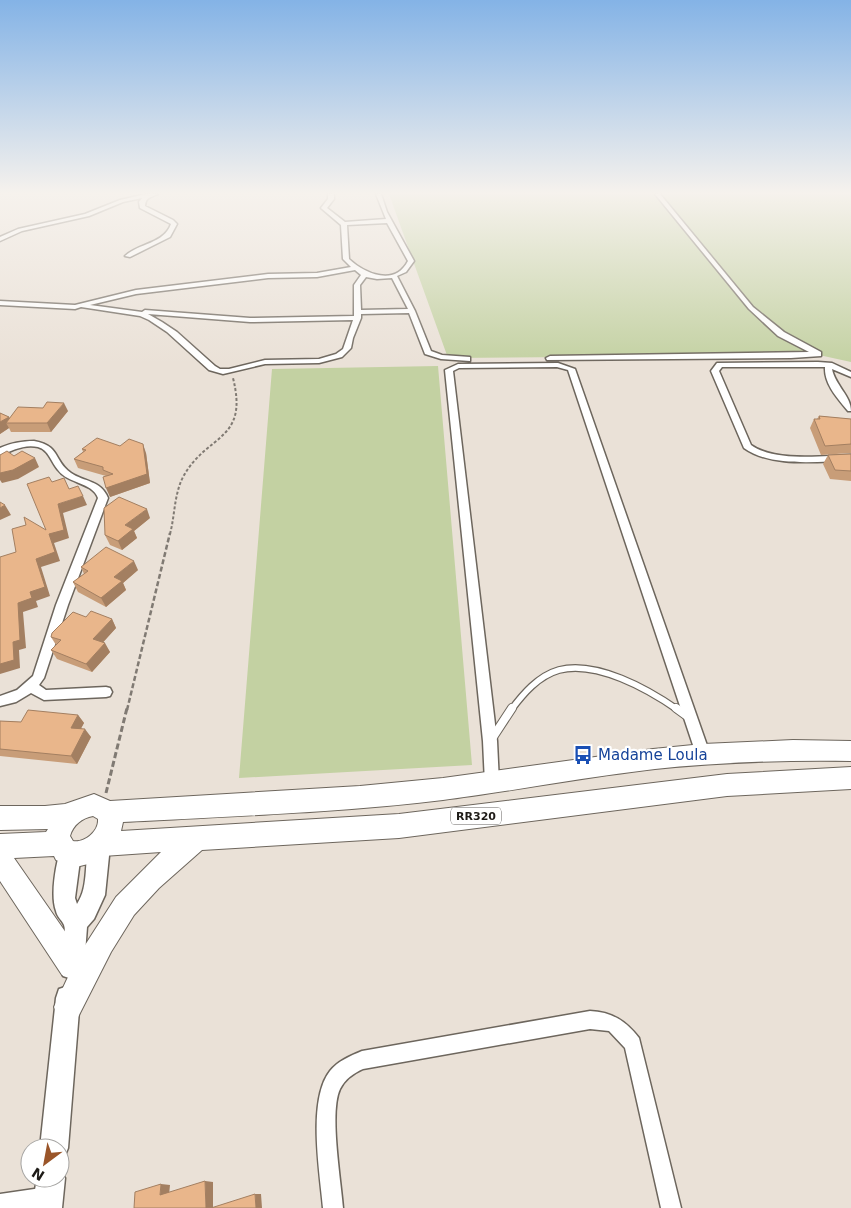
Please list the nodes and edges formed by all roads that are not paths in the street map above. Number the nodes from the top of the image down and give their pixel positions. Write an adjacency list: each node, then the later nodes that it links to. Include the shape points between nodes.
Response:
1 (135, 250): 5 (street)
2 (346, 250): 6 (street, via 346,259)
3 (406, 250): 8 (street, via 411,261)
4 (703, 250): 12 (street, via 769,325 818,354 441,358 428,352)
5 (128, 256)
6 (358, 268): 7 (street); 9 (street)
7 (365, 274): 8 (street); 13 (street, via 357,285)
8 (394, 276): 12 (street)
9 (116, 296): 11 (street); 13 (street, via 118,302 135,310 206,318 262,320)
10 (0, 303): 11 (street, via 62,308)
11 (83, 306): 13 (street, via 148,316 219,372 263,363 332,358 348,347)
12 (412, 311): 13 (street)
13 (358, 315)
14 (829, 365): 15 (street); 16 (street, via 832,381); 18 (street, via 720,365 715,371 753,451 777,456)
15 (851, 374)
16 (851, 409)
17 (0, 452): 19 (street, via 11,446 44,447 50,451 58,468 76,480 97,487 103,498 42,668)
18 (851, 458)
19 (31, 687): 20 (street, via 44,695 57,696); 21 (street)
20 (106, 692)
21 (0, 701)
22 (693, 721): 23 (lane, via 670,704 622,678 568,669 553,672 535,684); 23 (street, via 570,369 558,365 458,366 449,370); 25 (street)
23 (490, 741): 27 (street)
24 (851, 751): 25 (main road)
25 (703, 754): 27 (main road)
26 (851, 778): 31 (main road, RR320, via 718,786 399,826)
27 (492, 783): 28 (main road, via 360,797)
28 (106, 809): 29 (main road, via 86,806); 32 (main road, via 112,822)
29 (68, 815): 30 (main road); 34 (main road, via 57,838)
30 (0, 818)
31 (195, 840): 32 (main road, RR320); 38 (main road, via 146,883 126,906 88,965)
32 (100, 845): 34 (main road, RR320, via 79,854); 36 (street, via 94,895)
33 (0, 846): 34 (main road, RR320)
34 (65, 849): 36 (street, via 64,898 67,910)
35 (0, 859): 37 (main road)
36 (76, 922): 37 (street)
37 (72, 965): 38 (street)
38 (68, 1007): 39 (street)
39 (55, 1138)
40 (49, 1194): 41 (street)
41 (0, 1204)
42 (333, 1208): 43 (street, via 327,1101 334,1081 347,1067 371,1058 590,1020 606,1020 621,1028 633,1044)
43 (671, 1208)

